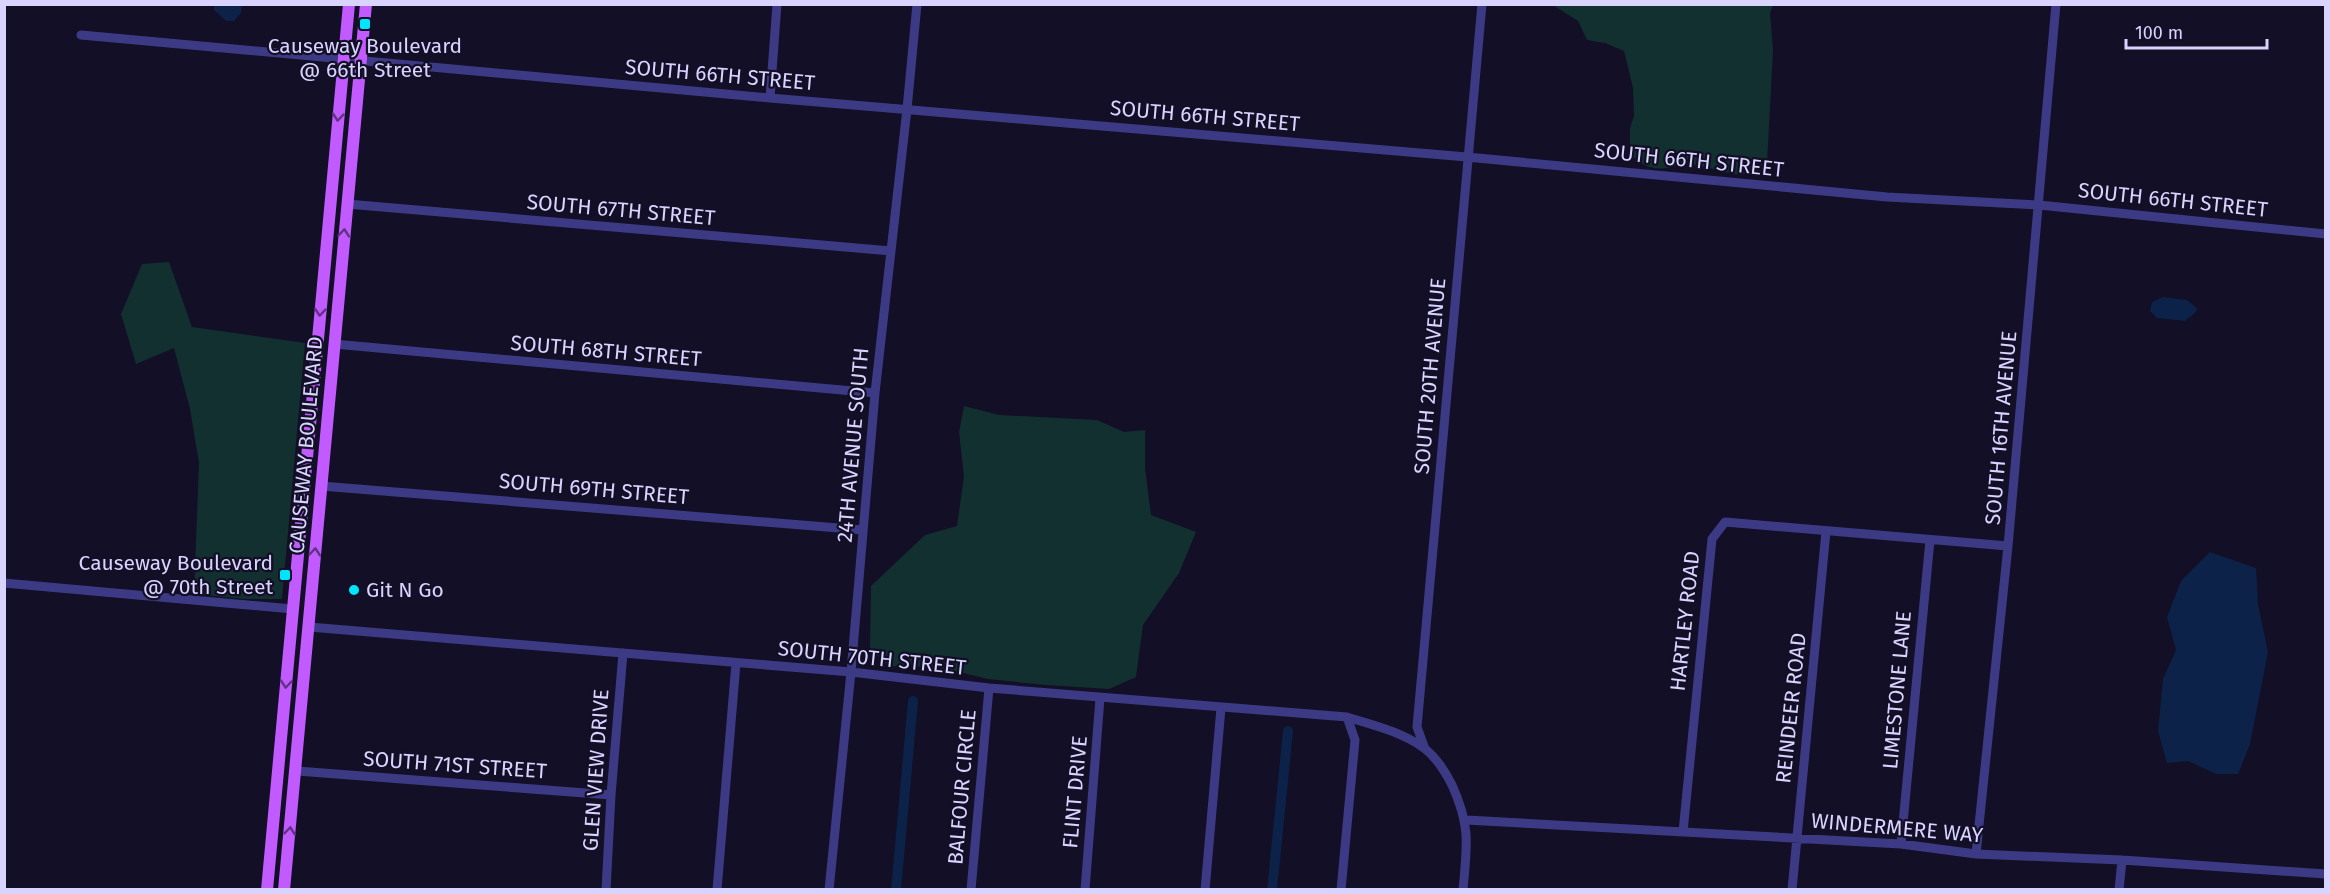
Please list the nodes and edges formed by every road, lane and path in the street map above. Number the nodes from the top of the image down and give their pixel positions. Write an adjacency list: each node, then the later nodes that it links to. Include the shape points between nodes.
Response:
1 (349, 4): 8 (main road, CAUSEWAY BOULEVARD)
2 (366, 4): 9 (main road, CAUSEWAY BOULEVARD)
3 (777, 4): 10 (street)
4 (917, 4): 11 (street, 24TH AVENUE SOUTH)
5 (1482, 4): 12 (street, SOUTH 20TH AVENUE)
6 (2056, 4): 14 (street, SOUTH 16TH AVENUE)
7 (81, 35): 8 (street, SOUTH 66TH STREET)
8 (344, 59): 9 (street, SOUTH 66TH STREET); 25 (main road, CAUSEWAY BOULEVARD, one-way to 25)
9 (360, 61): 10 (street, SOUTH 66TH STREET); 13 (main road, CAUSEWAY BOULEVARD)
10 (770, 98): 11 (street, SOUTH 66TH STREET)
11 (907, 109): 12 (street, SOUTH 66TH STREET); 16 (street, 24TH AVENUE SOUTH)
12 (1467, 157): 14 (street, SOUTH 66TH STREET, via 1887,197); 36 (street, SOUTH 20TH AVENUE, via 1417,727)
13 (347, 204): 16 (street, SOUTH 67TH STREET); 17 (main road, CAUSEWAY BOULEVARD, one-way to 13)
14 (2039, 205): 15 (street, SOUTH 66TH STREET); 23 (street, SOUTH 16TH AVENUE)
15 (2325, 234)
16 (891, 251): 18 (street, 24TH AVENUE SOUTH)
17 (334, 344): 18 (street, SOUTH 68TH STREET); 19 (main road, CAUSEWAY BOULEVARD)
18 (875, 393): 20 (street, 24TH AVENUE SOUTH)
19 (321, 486): 20 (street, SOUTH 69TH STREET); 26 (main road, CAUSEWAY BOULEVARD, one-way to 19)
20 (863, 530): 31 (street, 24TH AVENUE SOUTH)
21 (1826, 531): 22 (street, HARTLEY ROAD); 40 (street, HARTLEY ROAD, via 1725,522 1712,538); 41 (street, REINDEER ROAD)
22 (1930, 540): 23 (street, HARTLEY ROAD); 42 (street, LIMESTONE LANE)
23 (2008, 546): 43 (street, SOUTH 16TH AVENUE)
24 (4, 584): 25 (street)
25 (293, 609): 26 (main road); 27 (main road, CAUSEWAY BOULEVARD)
26 (310, 611): 28 (main road, CAUSEWAY BOULEVARD)
27 (291, 626): 28 (main road); 46 (main road, CAUSEWAY BOULEVARD, one-way to 46)
28 (309, 627): 29 (street, SOUTH 70TH STREET); 37 (main road, CAUSEWAY BOULEVARD)
29 (623, 653): 30 (street, SOUTH 70TH STREET); 38 (street, GLEN VIEW DRIVE)
30 (736, 663): 31 (street, SOUTH 70TH STREET); 49 (street)
31 (851, 672): 32 (street, SOUTH 70TH STREET); 50 (street, 24TH AVENUE SOUTH)
32 (988, 688): 33 (street, SOUTH 70TH STREET); 51 (street, BALFOUR CIRCLE)
33 (1100, 698): 34 (street, SOUTH 70TH STREET); 52 (street, FLINT DRIVE)
34 (1221, 708): 35 (street, SOUTH 70TH STREET); 53 (street)
35 (1347, 717): 36 (street, SOUTH 70TH STREET, via 1394,732); 54 (street, via 1355,740)
36 (1425, 749): 39 (street, via 1444,770)
37 (297, 771): 38 (street, SOUTH 71ST STREET); 47 (main road, CAUSEWAY BOULEVARD, one-way to 37)
38 (611, 795): 48 (street, GLEN VIEW DRIVE)
39 (1466, 820): 40 (street, WINDERMERE WAY); 55 (street)
40 (1683, 832): 41 (street, WINDERMERE WAY)
41 (1796, 838): 42 (street, WINDERMERE WAY); 56 (street, REINDEER ROAD)
42 (1901, 844): 43 (street, WINDERMERE WAY)
43 (1976, 854): 44 (street, WINDERMERE WAY)
44 (2122, 860): 45 (street, WINDERMERE WAY); 57 (street)
45 (2325, 874)
46 (267, 890)
47 (284, 890)
48 (606, 890)
49 (717, 890)
50 (829, 890)
51 (970, 890)
52 (1085, 890)
53 (1205, 890)
54 (1341, 890)
55 (1463, 890)
56 (1792, 890)
57 (2119, 890)

